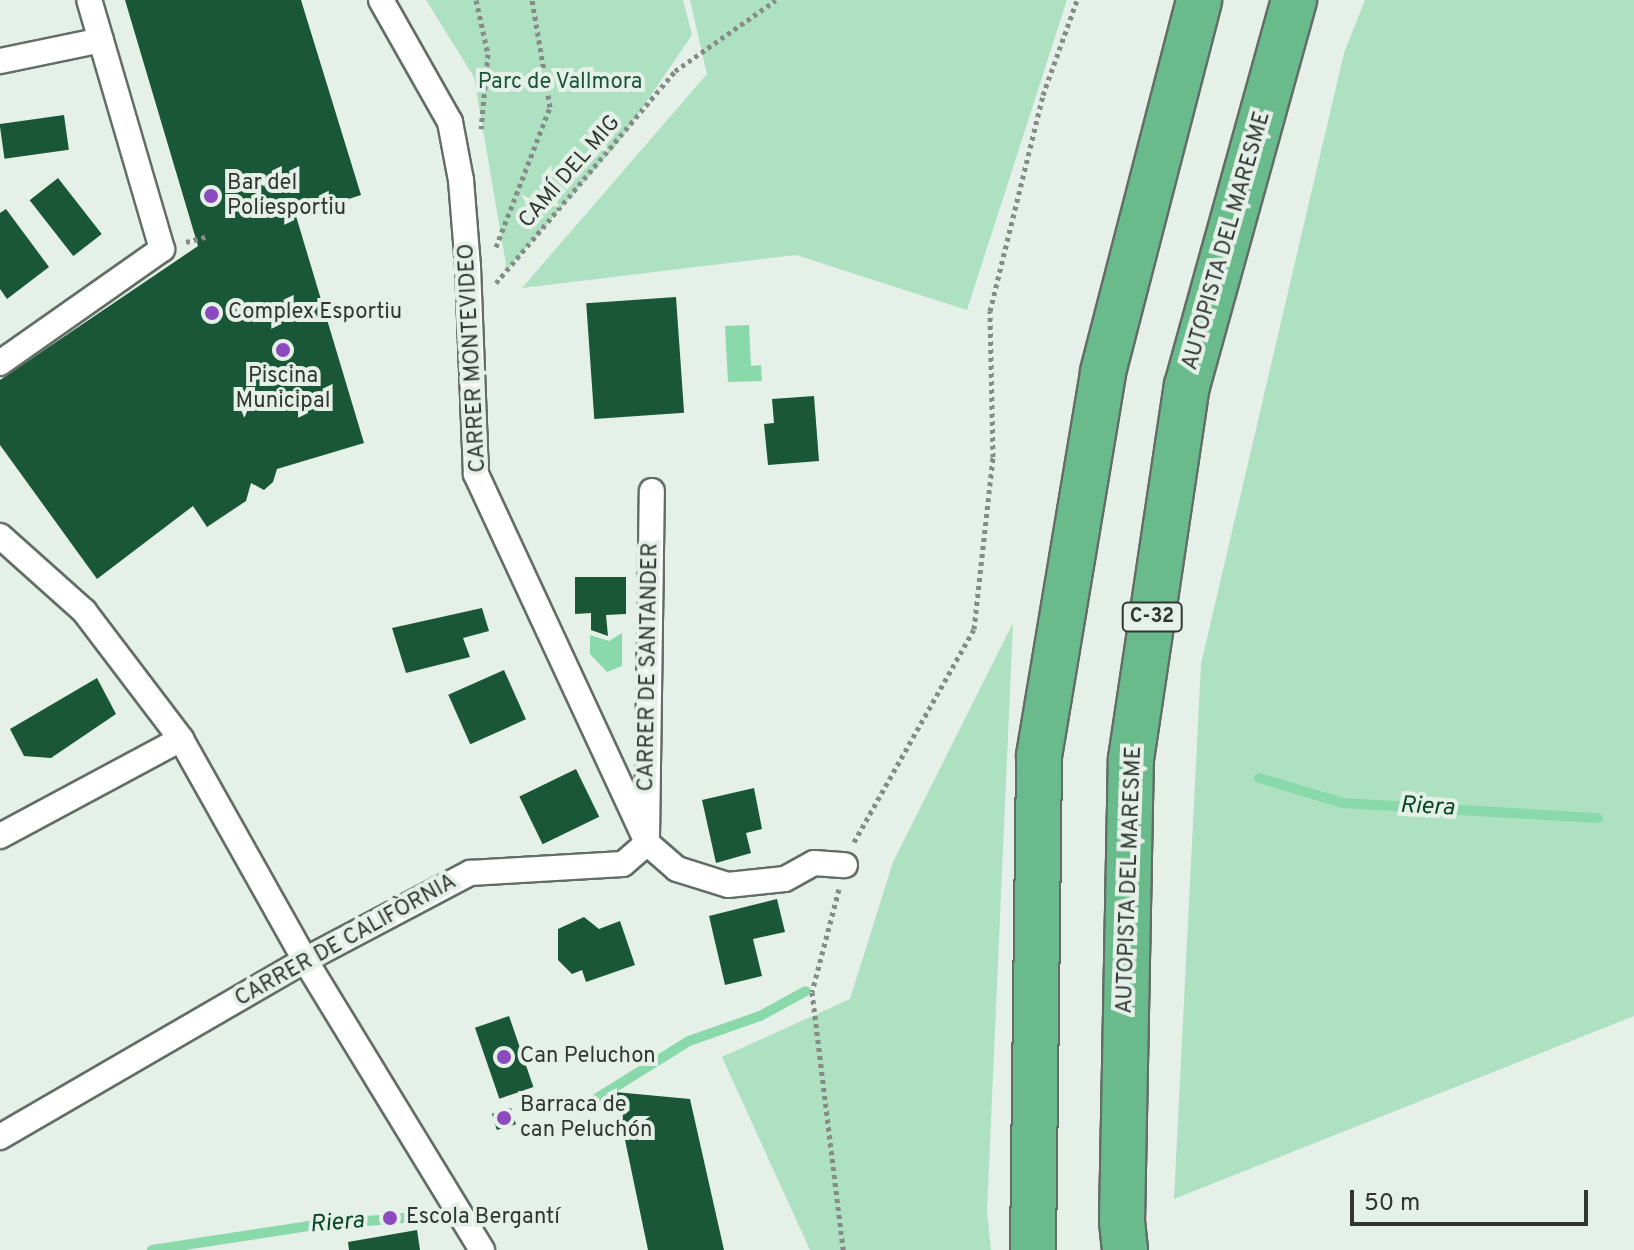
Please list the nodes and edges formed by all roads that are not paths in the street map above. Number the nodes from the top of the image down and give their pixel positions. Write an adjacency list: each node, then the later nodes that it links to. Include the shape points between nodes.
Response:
1 (89, 0): 5 (street)
2 (381, 0): 12 (street, CARRER MONTEVIDEO, via 450,122 461,180 471,315 476,474)
3 (1199, 0): 17 (highway, via 1103,372 1039,756)
4 (1294, 1): 18 (highway, AUTOPISTA DEL MARESME / C-32, via 1187,386 1131,759)
5 (101, 40): 6 (street); 7 (street, via 162,249)
6 (0, 61)
7 (0, 363)
8 (652, 491): 12 (street, CARRER DE SANTANDER)
9 (0, 536): 10 (street, via 84,611)
10 (181, 739): 11 (street); 14 (street)
11 (0, 836)
12 (647, 843): 13 (street, via 677,869 728,885 785,879 814,863); 14 (street, CARRER DE CALIFÒRNIA, via 623,864 470,873)
13 (845, 865)
14 (305, 960): 15 (street, CARRER DE CALIFÒRNIA); 16 (street)
15 (0, 1137)
16 (482, 1250)
17 (1033, 1250)
18 (1125, 1250)

